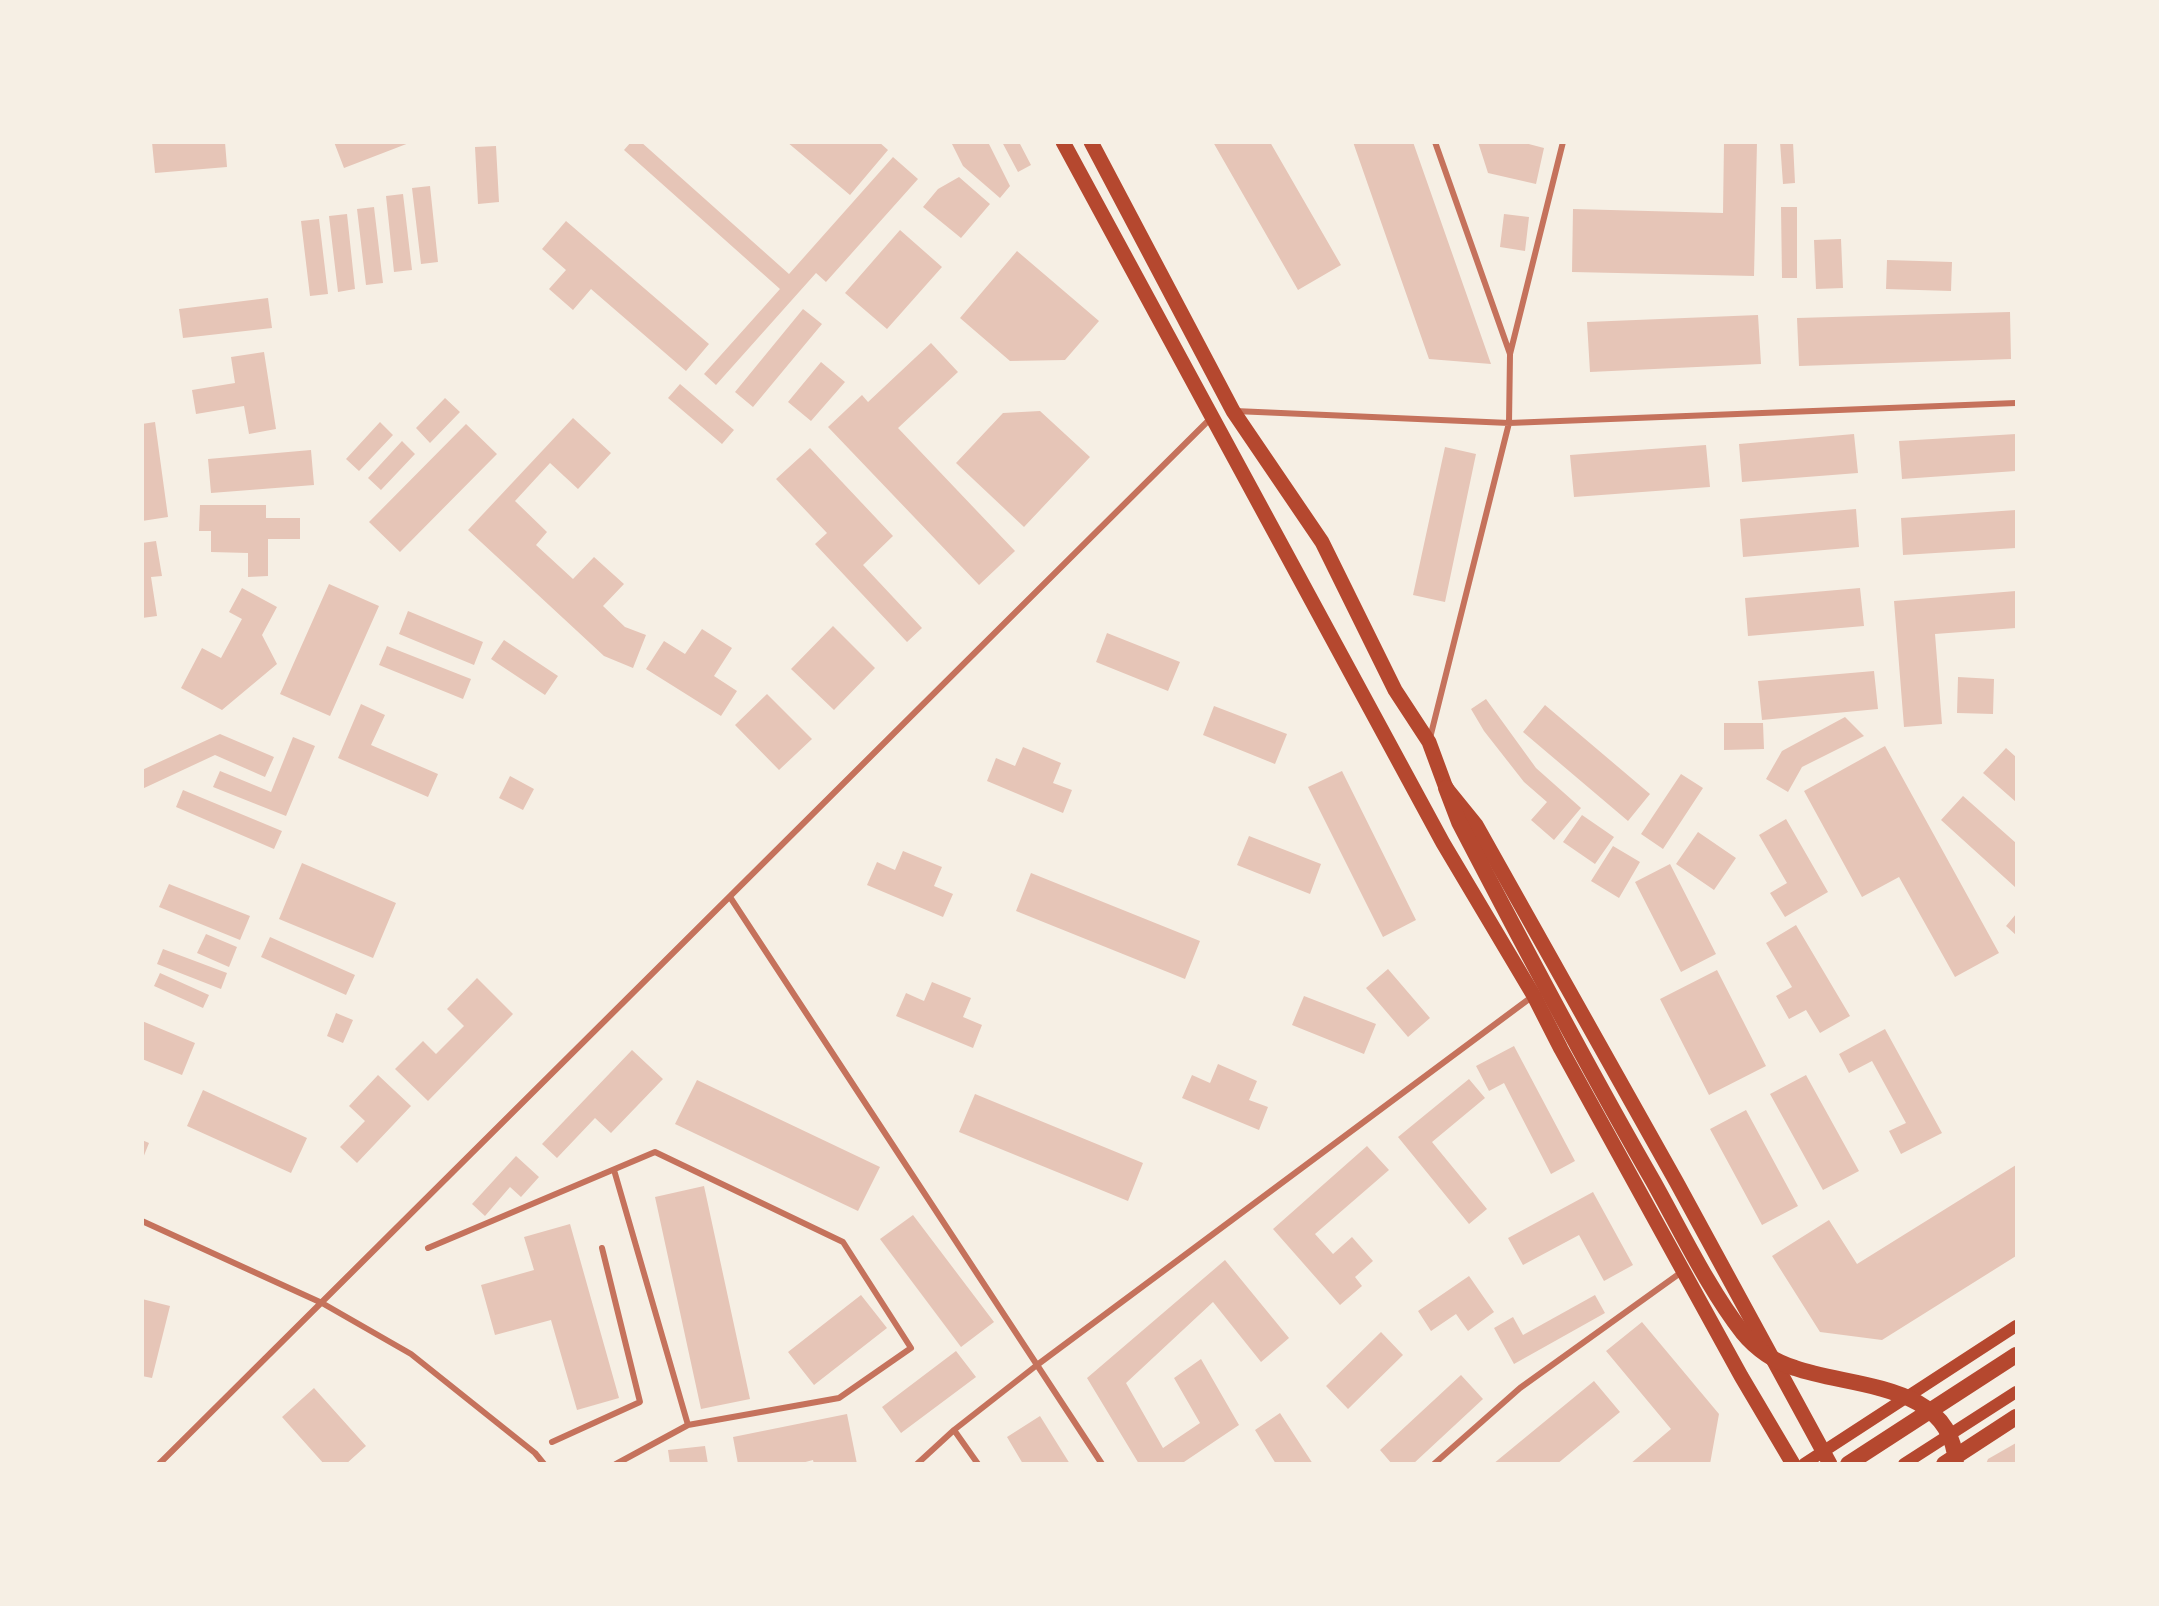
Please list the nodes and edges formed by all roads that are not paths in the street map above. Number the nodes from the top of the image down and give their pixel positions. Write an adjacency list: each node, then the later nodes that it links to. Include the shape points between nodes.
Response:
1 (1063, 142): 8 (main road)
2 (1091, 142): 7 (main road)
3 (1435, 142): 5 (street)
4 (1563, 142): 5 (street)
5 (1510, 354): 9 (street)
6 (2016, 403): 9 (street)
7 (1233, 411): 9 (street); 10 (main road, via 1322,542 1395,690)
8 (1212, 417): 12 (street); 13 (main road, via 1443,843)
9 (1509, 423): 10 (street)
10 (1429, 742): 11 (main road)
11 (1446, 788): 28 (main road, via 1482,836); 41 (highway, via 1459,822 1581,1055 1716,1293 1744,1334 1764,1353 1793,1368 1880,1387 1915,1401 1950,1435)
12 (730, 897): 19 (street); 22 (street)
13 (1534, 996): 18 (main road); 22 (street)
14 (614, 1170): 16 (street); 25 (street); 25 (street, via 655,1152 843,1242 912,1348 839,1398)
15 (142, 1221): 19 (street)
16 (429, 1248)
17 (603, 1248): 27 (street, via 640,1402)
18 (1683, 1270): 35 (street, via 1520,1388); 36 (main road)
19 (322, 1303): 29 (street); 30 (street, via 411,1354)
20 (2016, 1326): 28 (main road)
21 (2016, 1355): 38 (highway)
22 (1038, 1365): 26 (street); 34 (street)
23 (2016, 1392): 39 (main road)
24 (2016, 1417): 40 (highway)
25 (688, 1425): 31 (street)
26 (954, 1430): 32 (street); 33 (street)
27 (552, 1442)
28 (1827, 1458): 37 (main road)
29 (159, 1464)
30 (544, 1464)
31 (615, 1464)
32 (917, 1464)
33 (978, 1464)
34 (1102, 1464)
35 (1434, 1464)
36 (1793, 1464)
37 (1804, 1464)
38 (1848, 1464)
39 (1904, 1464)
40 (1944, 1464)
41 (1956, 1464)

